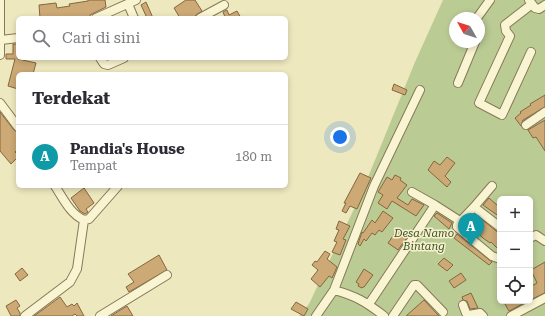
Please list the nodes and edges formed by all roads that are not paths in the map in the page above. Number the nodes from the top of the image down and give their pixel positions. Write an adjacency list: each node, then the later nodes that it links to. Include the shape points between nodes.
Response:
1 (490, 0): 7 (street)
2 (3, 1): 12 (street)
3 (132, 2): 8 (street); 9 (street)
4 (530, 2): 6 (street, via 539,9); 14 (street, via 505,25 510,36 479,103 502,115)
5 (224, 5): 10 (street)
6 (545, 5)
7 (481, 12)
8 (100, 16)
9 (134, 16)
10 (204, 16)
11 (16, 38): 12 (street)
12 (1, 40): 15 (street)
13 (473, 48): 18 (street)
14 (531, 52)
15 (0, 55)
16 (101, 60): 17 (street, via 108,65)
17 (119, 60)
18 (458, 83)
19 (420, 90): 37 (street, via 374,186)
20 (0, 104): 22 (street)
21 (545, 112): 23 (street)
22 (16, 125)
23 (526, 125)
24 (492, 186): 29 (street)
25 (56, 188): 30 (street, via 71,210 78,218)
26 (116, 188): 30 (street, via 88,219)
27 (412, 192): 28 (street)
28 (435, 205): 31 (street); 39 (street)
29 (474, 207): 31 (street); 32 (street)
30 (84, 220): 42 (street, via 77,269 70,282)
31 (460, 221): 35 (street, via 457,227)
32 (497, 225)
33 (533, 236): 34 (street, via 536,235)
34 (545, 241)
35 (497, 258)
36 (167, 275): 43 (street)
37 (334, 290): 39 (street, via 356,296); 44 (street)
38 (545, 298): 48 (street)
39 (369, 304): 45 (street)
40 (463, 305): 47 (street, via 469,315 480,313)
41 (443, 312): 46 (street, via 417,285 414,285)
42 (24, 316)
43 (100, 316)
44 (316, 316)
45 (384, 316)
46 (392, 316)
47 (483, 316)
48 (511, 316)

